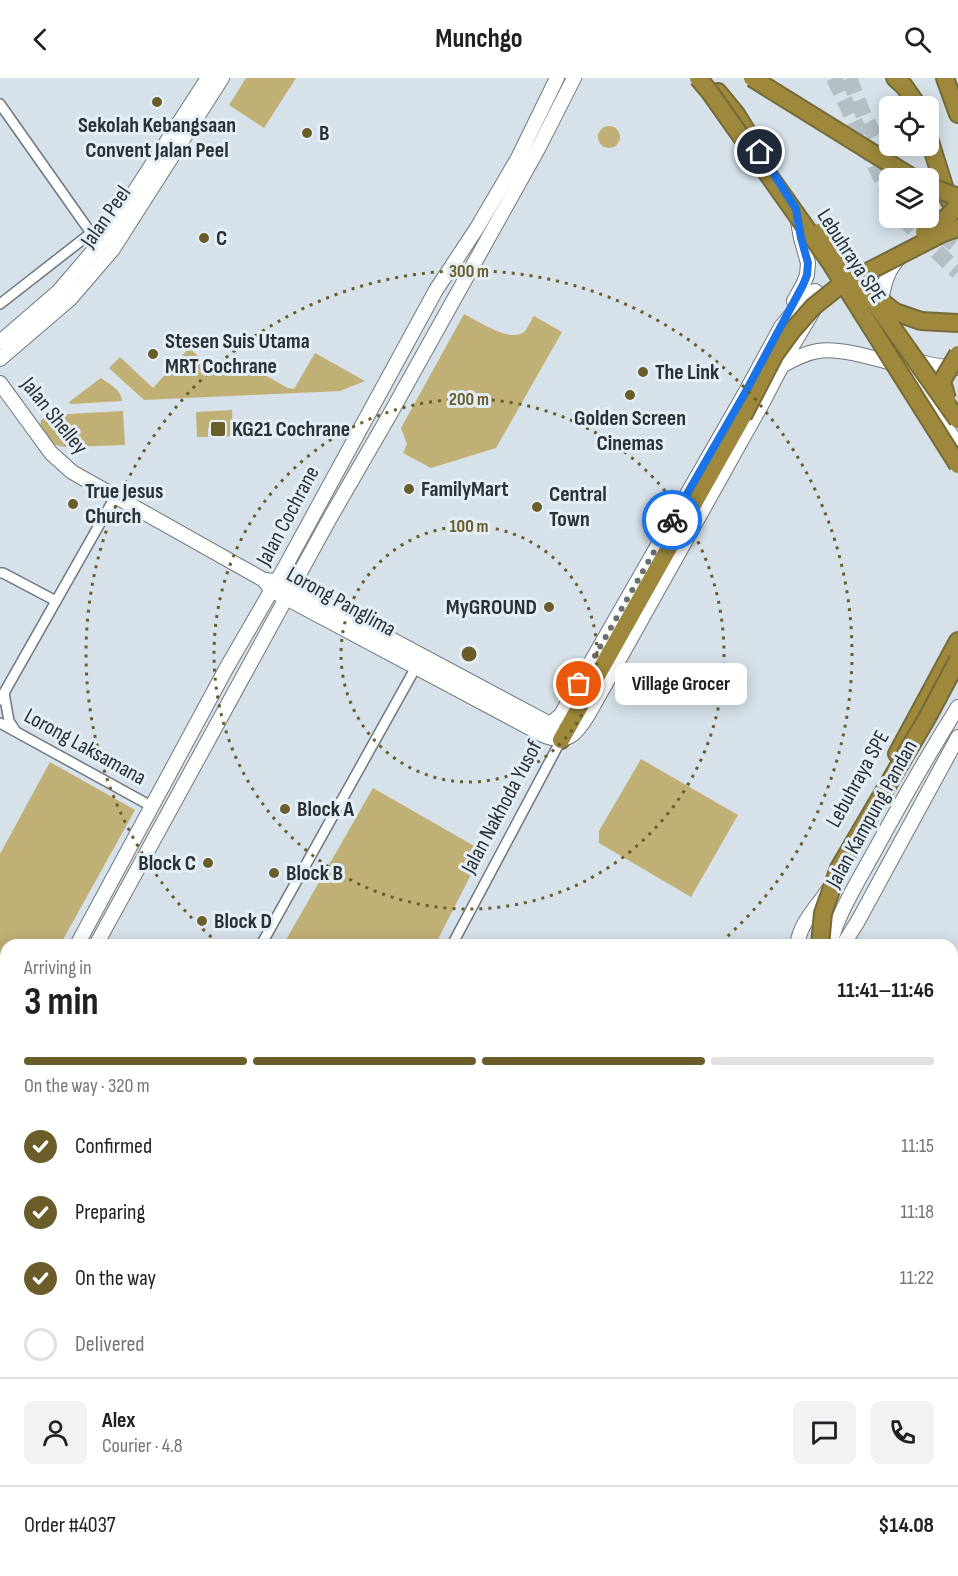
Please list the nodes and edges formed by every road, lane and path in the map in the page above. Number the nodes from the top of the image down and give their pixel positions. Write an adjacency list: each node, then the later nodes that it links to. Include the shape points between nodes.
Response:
1 (208, 78): 24 (street, Jalan Peel)
2 (222, 78): 33 (street, Jalan Peel, via 113,249 70,299)
3 (557, 78): 46 (street, Jalan Cochrane, via 518,158 436,290)
4 (573, 78): 47 (street, Jalan Cochrane, via 539,147)
5 (698, 78): 25 (highway, Lebuhraya SPE, bridge)
6 (709, 78): 16 (highway, Lebuhraya SPE); 19 (highway, bridge)
7 (752, 78): 14 (highway, bridge)
8 (896, 78): 10 (highway)
9 (945, 78): 12 (highway)
10 (911, 96)
11 (0, 104): 22 (street)
12 (958, 114)
13 (935, 156): 20 (highway, via 947,196)
14 (897, 168)
15 (939, 190): 17 (highway, bridge)
16 (791, 192): 40 (highway, bridge); 42 (highway, Lebuhraya SPE, bridge)
17 (958, 197)
18 (958, 205): 26 (highway, bridge, via 939,225 884,254)
19 (796, 209): 25 (highway, bridge); 29 (street, bridge, via 807,275)
20 (958, 214)
21 (958, 228): 26 (highway, bridge)
22 (91, 233): 24 (street); 27 (street)
23 (958, 236): 30 (street, via 935,237 914,245 896,261 884,284 879,308)
24 (105, 237): 31 (street, Jalan Peel, via 60,291)
25 (829, 259): 28 (highway, bridge, via 895,312 921,321); 30 (highway); 43 (highway, Lebuhraya SPE, bridge)
26 (836, 289): 60 (highway, bridge, via 813,307 775,354)
27 (0, 304)
28 (958, 323)
29 (781, 327): 34 (street, Jalan Nakhoda Yusof, via 808,294 814,291 819,295); 38 (street, Jalan Nakhoda Yusof)
30 (889, 341): 35 (street); 36 (street, via 922,362)
31 (0, 342)
32 (958, 354): 40 (highway, bridge, via 942,381)
33 (0, 359)
34 (783, 365): 35 (street, via 820,350); 39 (street, Jalan Nakhoda Yusof)
35 (907, 367): 41 (street)
36 (958, 368)
37 (0, 383): 44 (street, Jalan Shelley, via 51,453 72,472)
38 (745, 393): 39 (street, via 753,387 761,390); 56 (street, Jalan Nakhoda Yusof, via 561,715)
39 (763, 402): 60 (street, Jalan Nakhoda Yusof, via 582,726)
40 (958, 420)
41 (958, 445)
42 (958, 451)
43 (958, 465)
44 (115, 497): 46 (street, Jalan Shelley); 48 (street)
45 (1, 573): 48 (street)
46 (271, 584): 47 (street, Lorong Panglima); 61 (street, Jalan Cochrane)
47 (289, 592): 51 (street, Lorong Panglima); 56 (street, Lorong Panglima); 64 (street, Jalan Cochrane)
48 (56, 601): 53 (street)
49 (958, 641): 62 (highway, Lebuhraya SPE, bridge)
50 (958, 662): 55 (street, Jalan Kampung Pandan); 62 (highway, bridge)
51 (416, 667): 60 (street, Lorong Panglima, via 543,735); 65 (street)
52 (958, 677): 55 (street, Jalan Kampung Pandan); 62 (highway, bridge)
53 (2, 696): 59 (street)
54 (958, 706): 70 (street, Jalan Kampung Pandan, via 857,882)
55 (930, 710): 67 (street, Jalan Kampung Pandan, via 838,875 807,916)
56 (552, 722): 60 (street)
57 (0, 723): 59 (street, Lorong Laksamana)
58 (957, 727): 71 (street); 72 (street, Jalan Kampung Pandan)
59 (16, 732): 61 (street, Lorong Laksamana)
60 (561, 740): 66 (street, Jalan Nakhoda Yusof)
61 (151, 806): 63 (street, Jalan Cochrane)
62 (844, 856): 68 (highway, Lebuhraya SPE, bridge, via 828,880 819,904); 69 (highway, Lebuhraya SPE, bridge, via 826,902)
63 (80, 939)
64 (99, 939)
65 (264, 939)
66 (455, 939)
67 (798, 939)
68 (815, 939)
69 (820, 939)
70 (833, 939)
71 (834, 939)
72 (847, 939)

